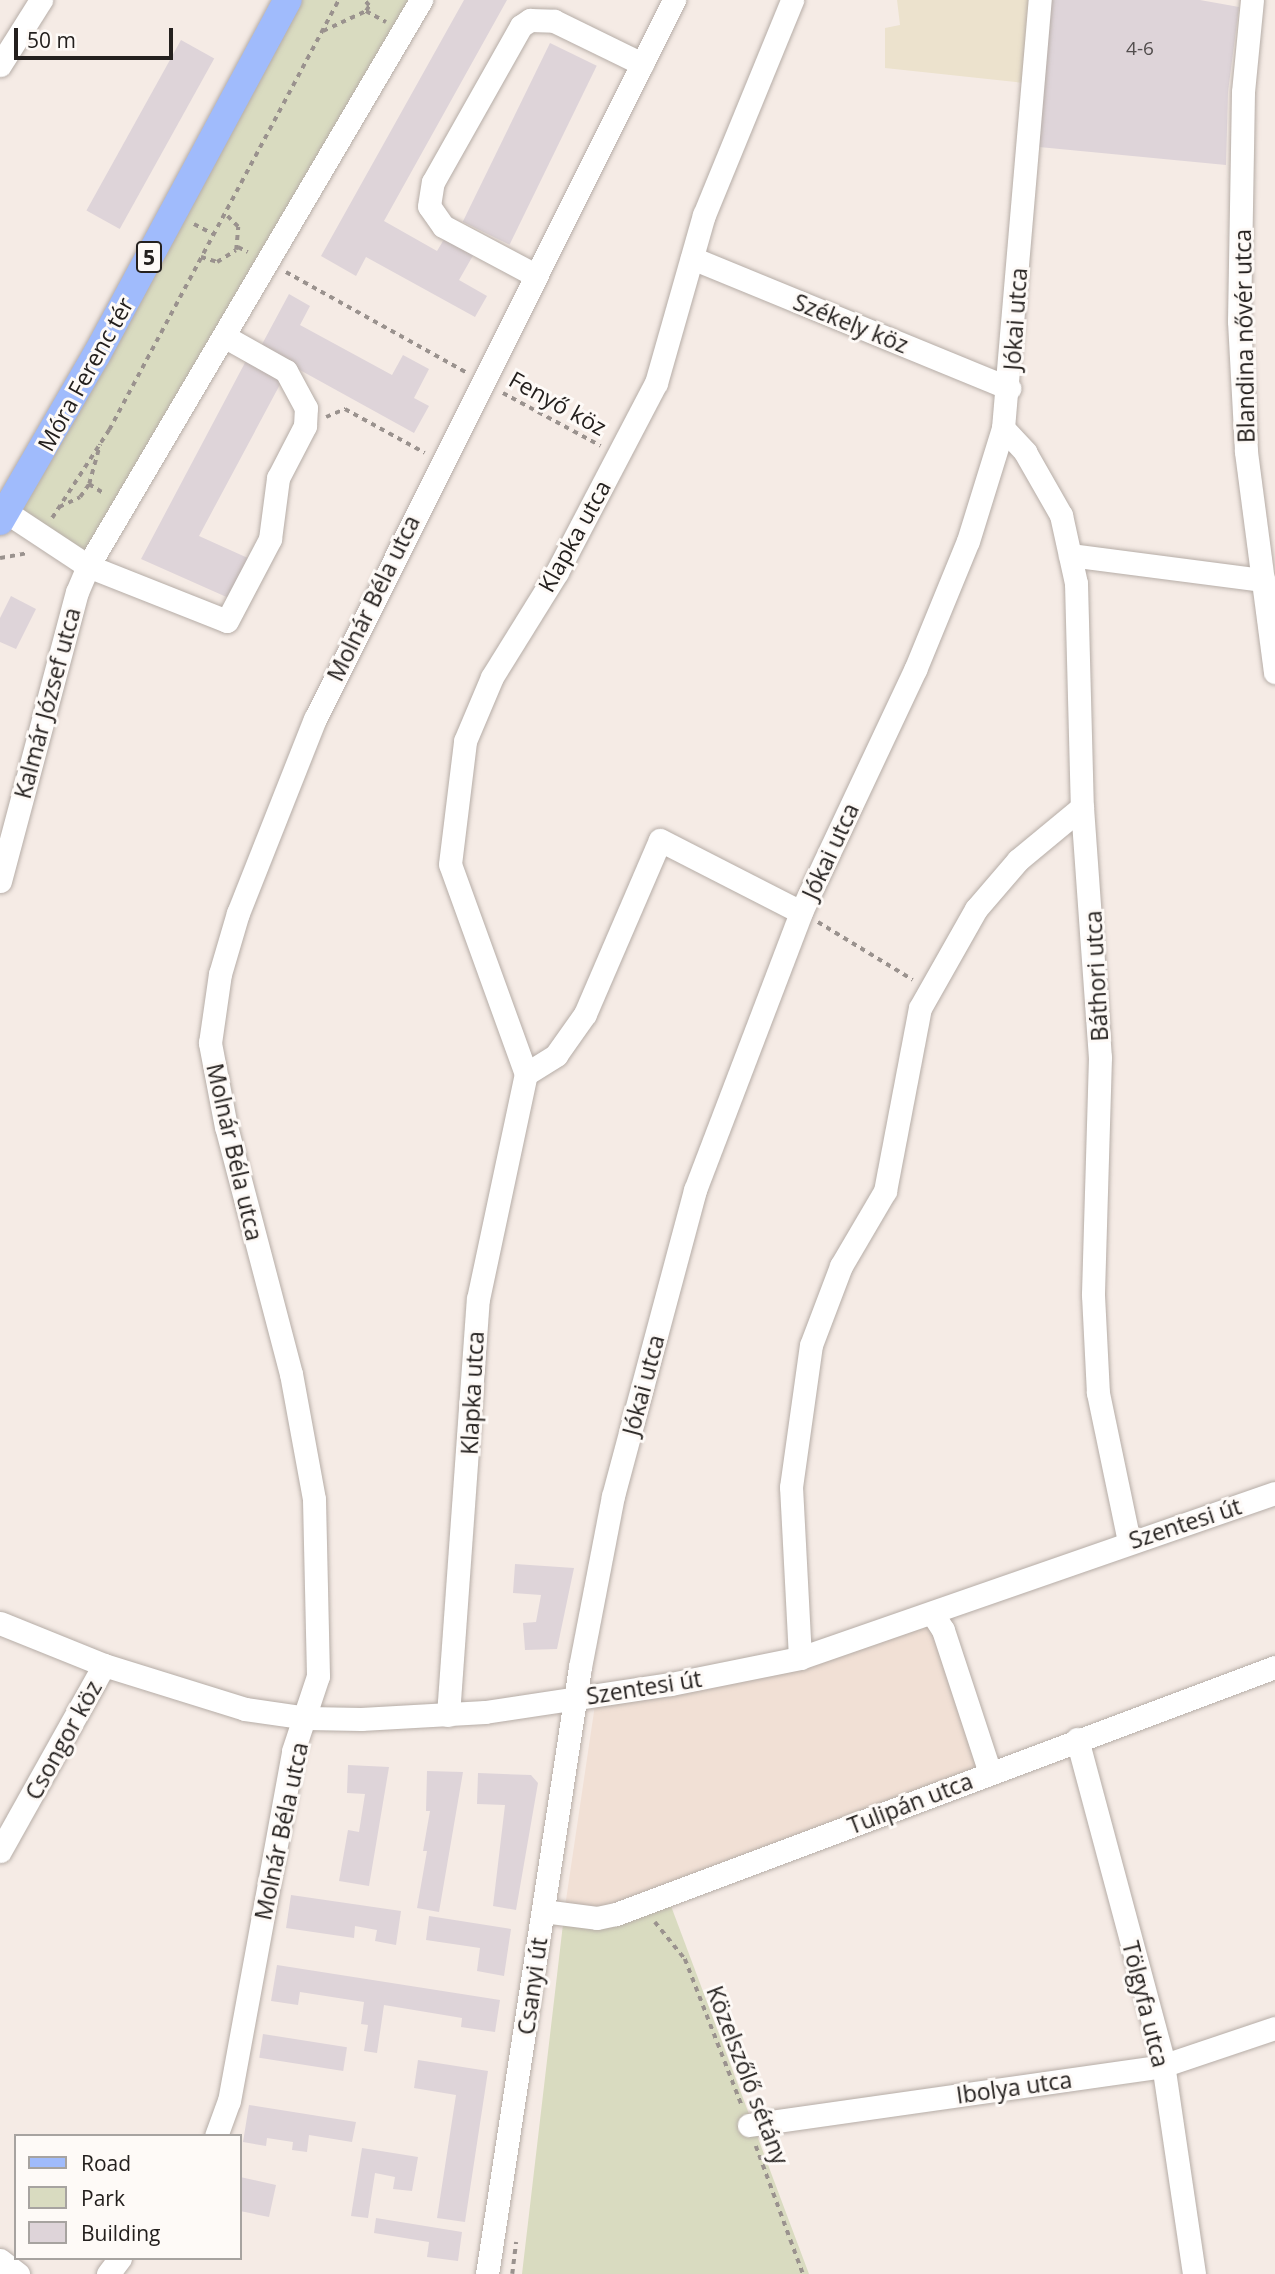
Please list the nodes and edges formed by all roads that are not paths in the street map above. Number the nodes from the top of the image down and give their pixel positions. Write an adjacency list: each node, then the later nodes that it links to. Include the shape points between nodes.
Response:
1 (41, 0): 10 (street)
2 (288, 0): 16 (main road, Móra Ferenc tér / 5, via 97,354)
3 (421, 0): 13 (street)
4 (674, 0): 9 (street, Molnár Béla utca)
5 (792, 0): 11 (street, Klapka utca, via 745,107)
6 (1040, 0): 14 (street, Jókai utca)
7 (1252, 0): 19 (street, Blandina nővér utca, via 1239,321 1246,452)
8 (535, 10): 9 (street); 12 (street, via 514,32 433,182 429,206 443,226)
9 (642, 64): 12 (street, Molnár Béla utca)
10 (0, 65)
11 (692, 258): 14 (street, Székely köz); 24 (street, Klapka utca, via 656,383 557,572 492,677 465,741 450,864)
12 (535, 275): 34 (street, Molnár Béla utca, via 304,744 238,914 220,974 210,1043 226,1127 291,1374 314,1499 318,1676)
13 (223, 336): 18 (street); 18 (street, Móra Ferenc tér, via 286,370 300,390 305,426 278,478 270,540 227,621)
14 (1009, 388): 15 (street, Jókai utca)
15 (1003, 428): 17 (street, Báthori utca, via 1025,452 1061,515); 23 (street, Jókai utca, via 968,541 915,670)
16 (3, 517): 18 (street, Móra Ferenc tér)
17 (1070, 555): 19 (street); 21 (street, Báthori utca, via 1076,583)
18 (88, 566): 22 (street, Kalmár József utca, via 77,592)
19 (1263, 580): 20 (street, Blandina nővér utca)
20 (1275, 671)
21 (1082, 807): 26 (street, Báthori utca, via 1100,1057 1093,1295 1098,1393); 29 (street, via 1018,860 975,909 920,1008 885,1191 841,1266 811,1345 791,1487)
22 (0, 881)
23 (801, 912): 24 (street, via 660,840 585,1014 556,1055); 32 (street, Jókai utca, via 695,1190 613,1496)
24 (526, 1074): 33 (street, Klapka utca, via 478,1299)
25 (1275, 1493): 26 (street, Szentesi út)
26 (1129, 1541): 27 (street, Szentesi út)
27 (932, 1613): 29 (street, Szentesi út); 36 (street, via 943,1630)
28 (0, 1623): 30 (street, Szentesi út)
29 (800, 1658): 32 (street, Szentesi út, via 671,1685)
30 (104, 1665): 34 (street, Szentesi út, via 232,1706); 37 (street, Csongor köz)
31 (1275, 1667): 35 (street, Tulipán utca)
32 (575, 1698): 33 (street, Szentesi út); 38 (street, Csanyi út)
33 (448, 1715): 34 (street, Szentesi út)
34 (308, 1718): 42 (street, Molnár Béla utca, via 293,1751 229,2101)
35 (1077, 1740): 36 (street, Tulipán utca); 40 (street, Tölgyfa utca)
36 (990, 1773): 38 (street, Tulipán utca, via 633,1908 597,1918)
37 (0, 1851)
38 (542, 1911): 47 (street, Csanyi út)
39 (1275, 2028): 40 (street, Ibolya utca)
40 (1163, 2065): 41 (street, Ibolya utca); 48 (street, Tölgyfa utca)
41 (749, 2125)
42 (217, 2134)
43 (0, 2260): 45 (street)
44 (118, 2260): 46 (street)
45 (18, 2274)
46 (107, 2274)
47 (486, 2274)
48 (1194, 2274)

